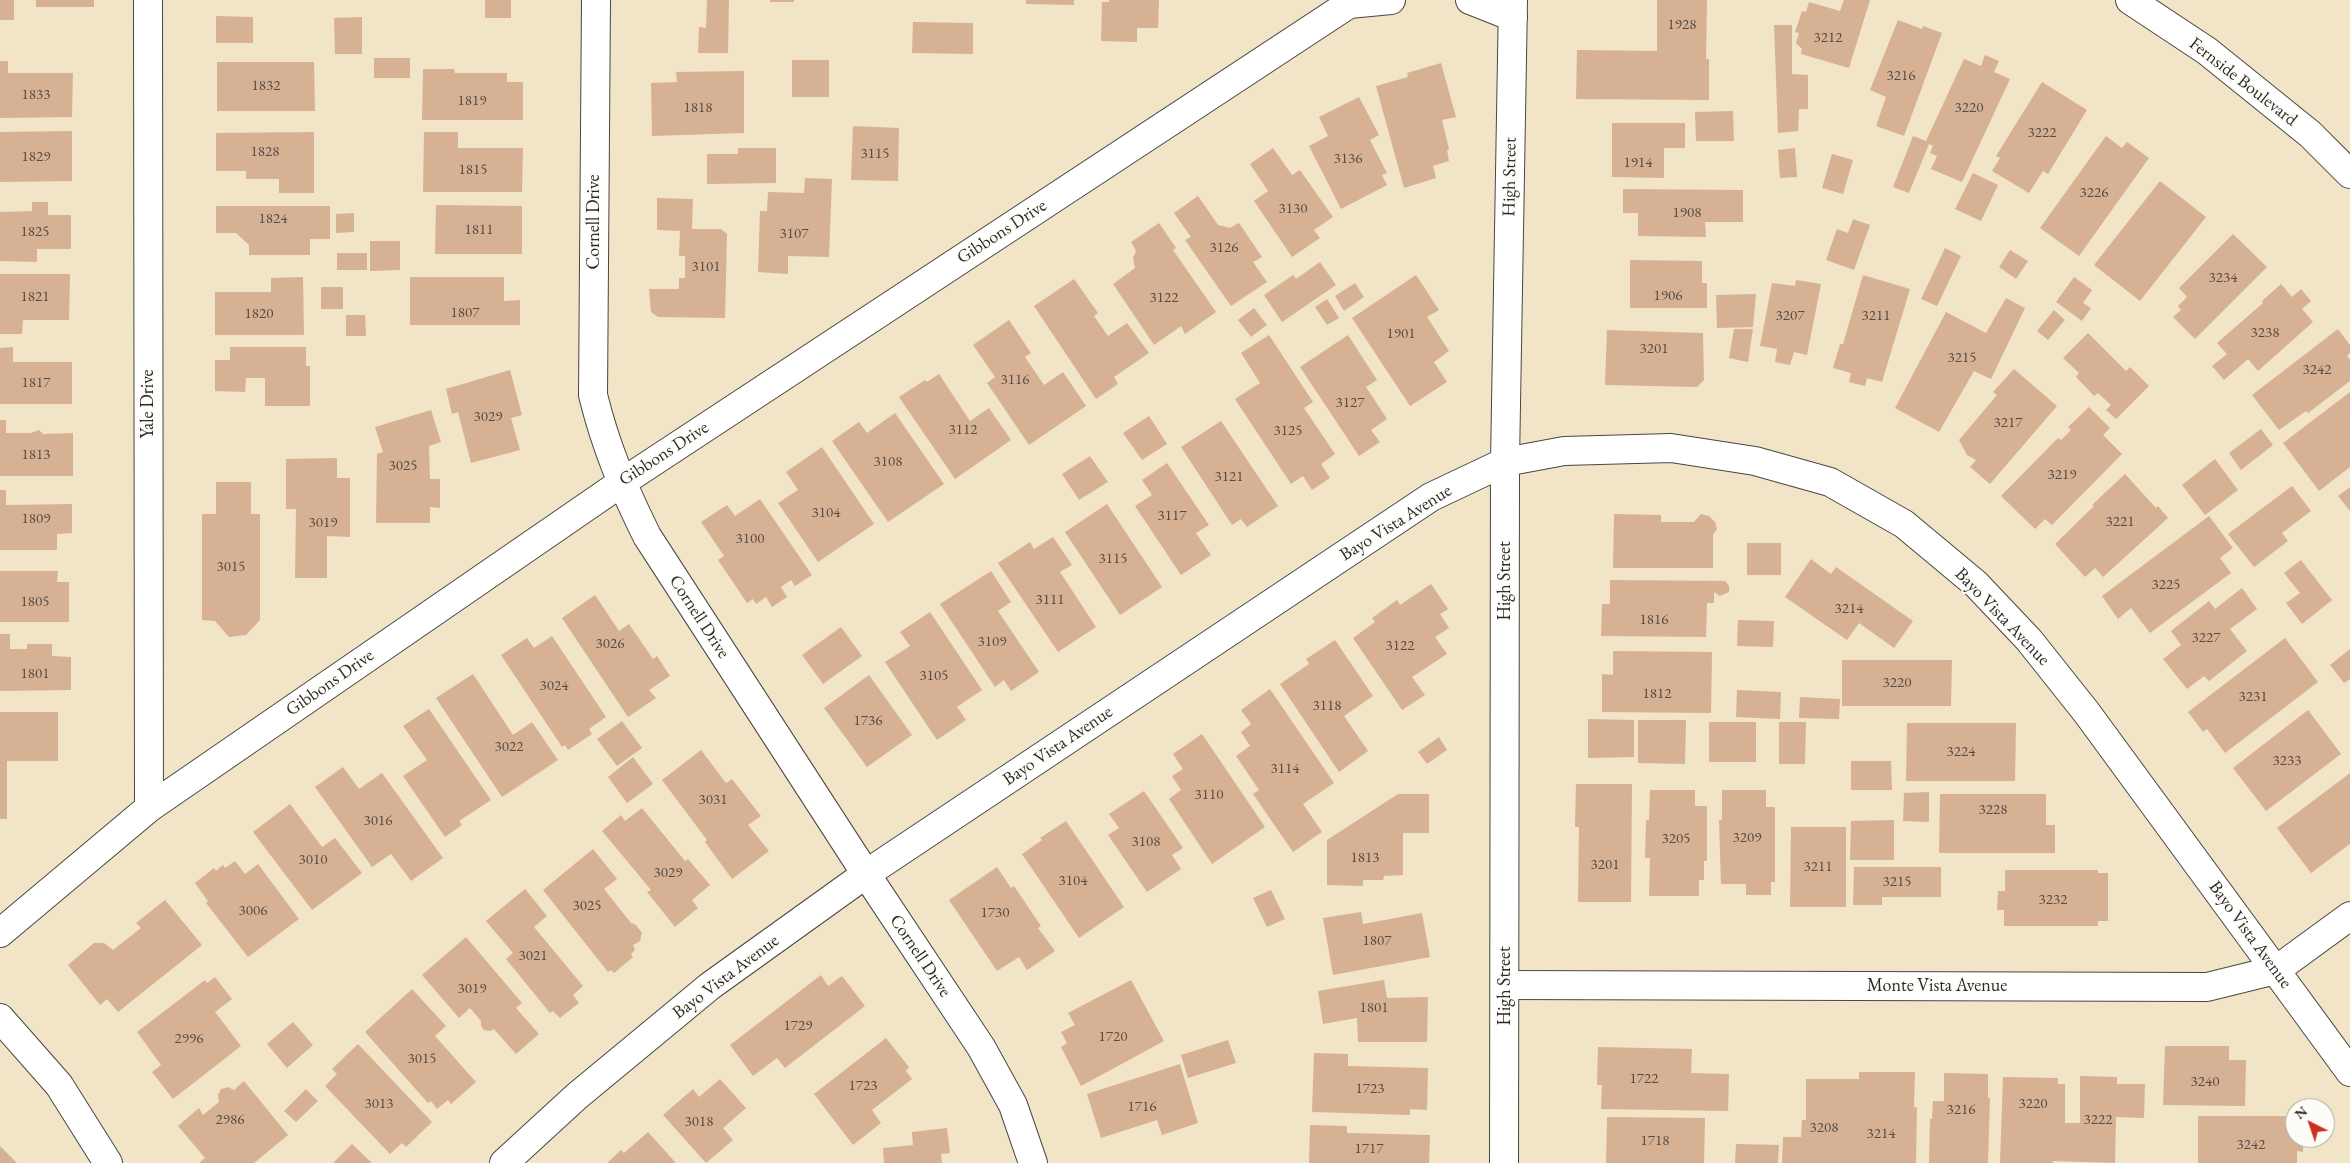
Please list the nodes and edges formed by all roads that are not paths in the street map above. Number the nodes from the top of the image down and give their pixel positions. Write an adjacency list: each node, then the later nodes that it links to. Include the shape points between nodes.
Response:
1 (148, 0): 11 (street, Yale Drive)
2 (596, 0): 10 (street, Cornell Drive, via 593,395 603,438)
3 (1391, 0): 6 (street, Gibbons Drive)
4 (1470, 0): 7 (street)
5 (2130, 0): 8 (street, Fernside Boulevard, via 2206,51 2310,134)
6 (1352, 2): 10 (street, Gibbons Drive)
7 (1513, 9): 9 (street, High Street)
8 (2350, 174)
9 (1505, 462): 12 (street, Bayo Vista Avenue, via 1431,497); 15 (street, Bayo Vista Avenue, via 1564,451 1671,448 1755,461 1830,482 1904,524 1976,584 2028,640 2087,713); 16 (street, High Street)
10 (621, 483): 11 (street, Gibbons Drive); 12 (street, Cornell Drive, via 647,536)
11 (149, 808): 14 (street, Gibbons Drive)
12 (866, 874): 20 (street, Bayo Vista Avenue, via 710,986 577,1096); 21 (street, Cornell Drive, via 981,1047 1013,1105)
13 (2350, 916): 15 (street, Monte Vista Avenue)
14 (0, 933)
15 (2276, 970): 16 (street, Monte Vista Avenue, via 2207,987); 18 (street, Bayo Vista Avenue)
16 (1505, 985): 22 (street, High Street)
17 (0, 1018): 19 (street, via 59,1085)
18 (2350, 1072)
19 (108, 1163)
20 (504, 1163)
21 (1033, 1163)
22 (1504, 1163)

